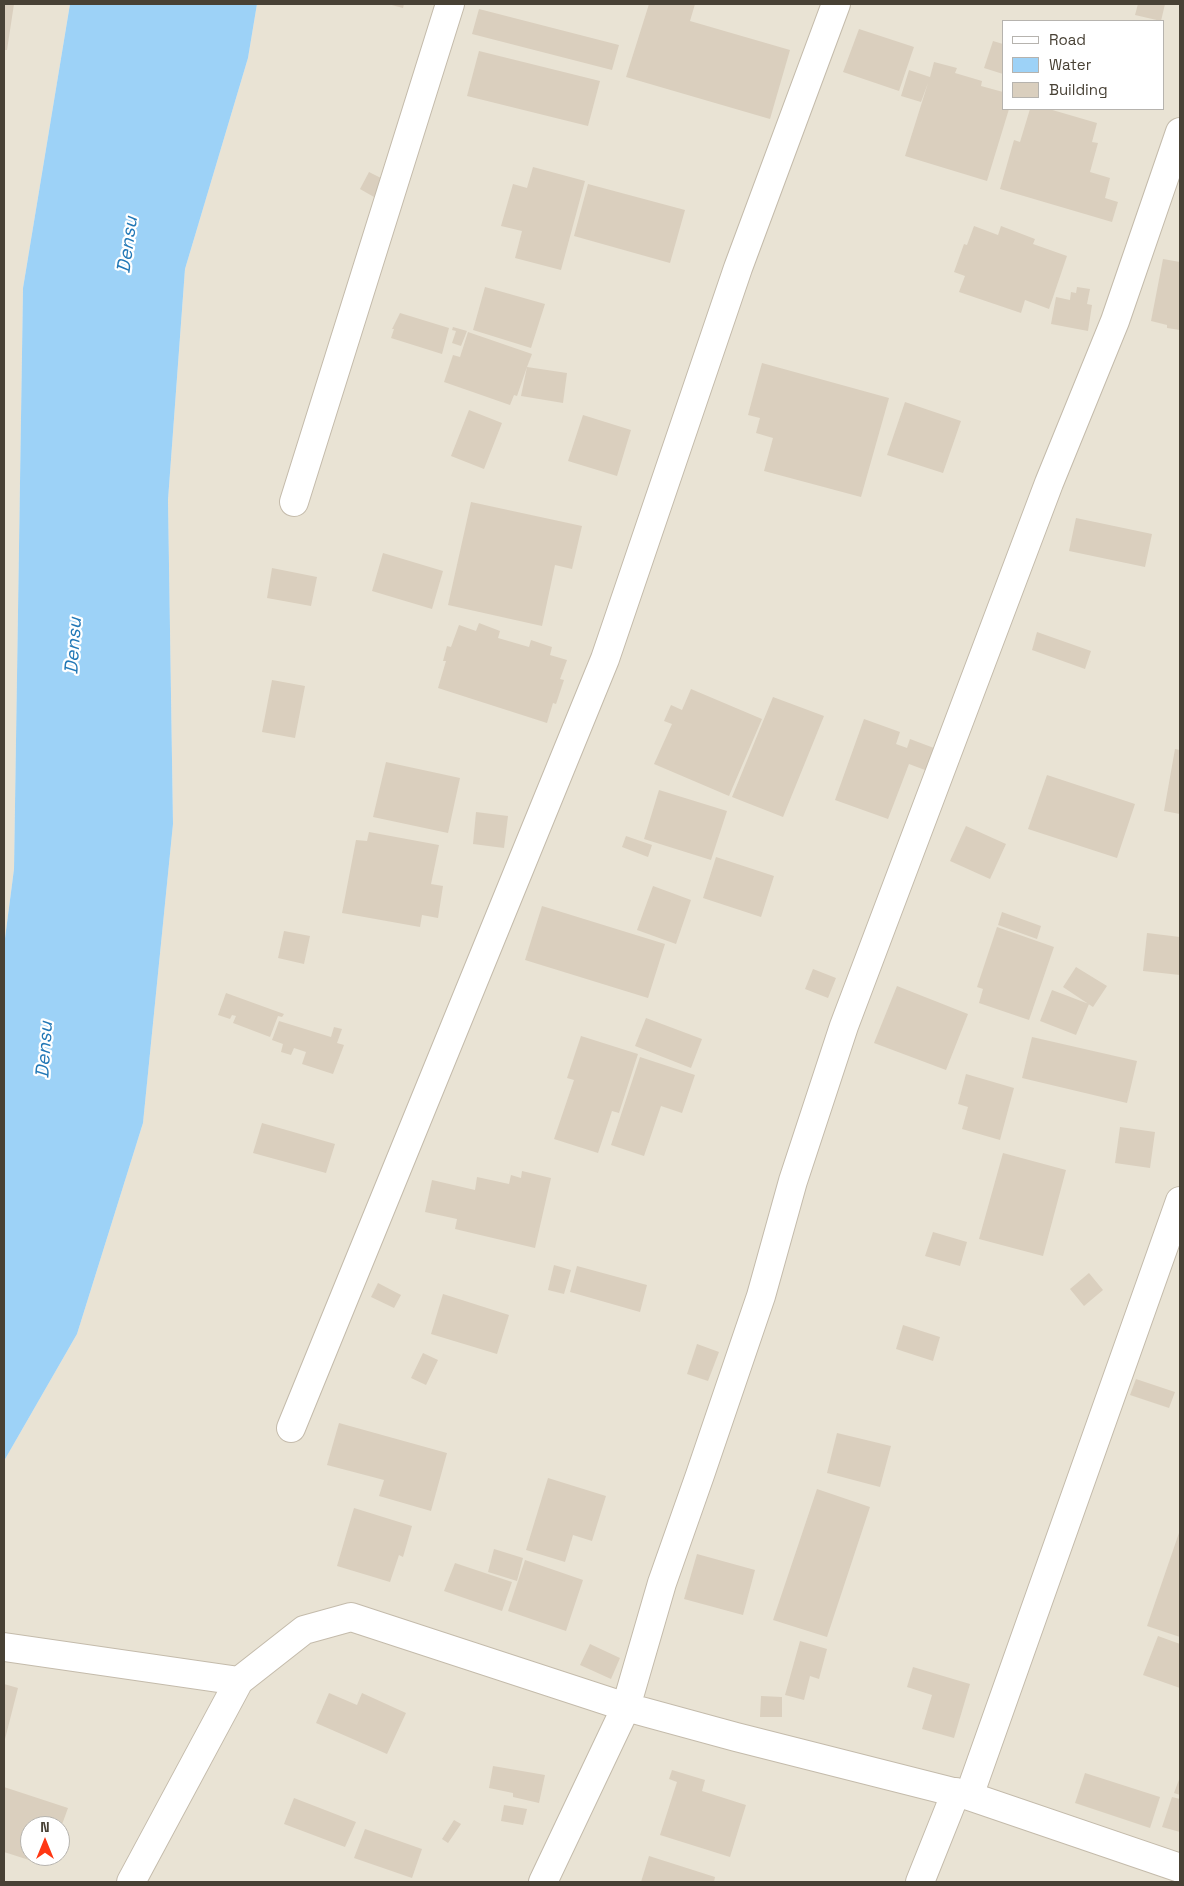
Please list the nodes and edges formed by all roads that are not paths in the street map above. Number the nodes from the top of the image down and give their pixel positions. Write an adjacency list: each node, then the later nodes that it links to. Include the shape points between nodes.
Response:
1 (450, 4): 4 (street)
2 (836, 4): 6 (street, via 738,268 605,659)
3 (1180, 132): 9 (street, via 1115,321 1049,483 844,1026 793,1180 761,1296 662,1583)
4 (294, 502)
5 (1180, 1201): 10 (street)
6 (291, 1428)
7 (4, 1647): 8 (street)
8 (240, 1681): 9 (street, via 304,1630 351,1617); 12 (street)
9 (626, 1706): 10 (street); 13 (street)
10 (963, 1794): 11 (street); 14 (street)
11 (1180, 1868)
12 (131, 1882)
13 (543, 1882)
14 (920, 1882)

